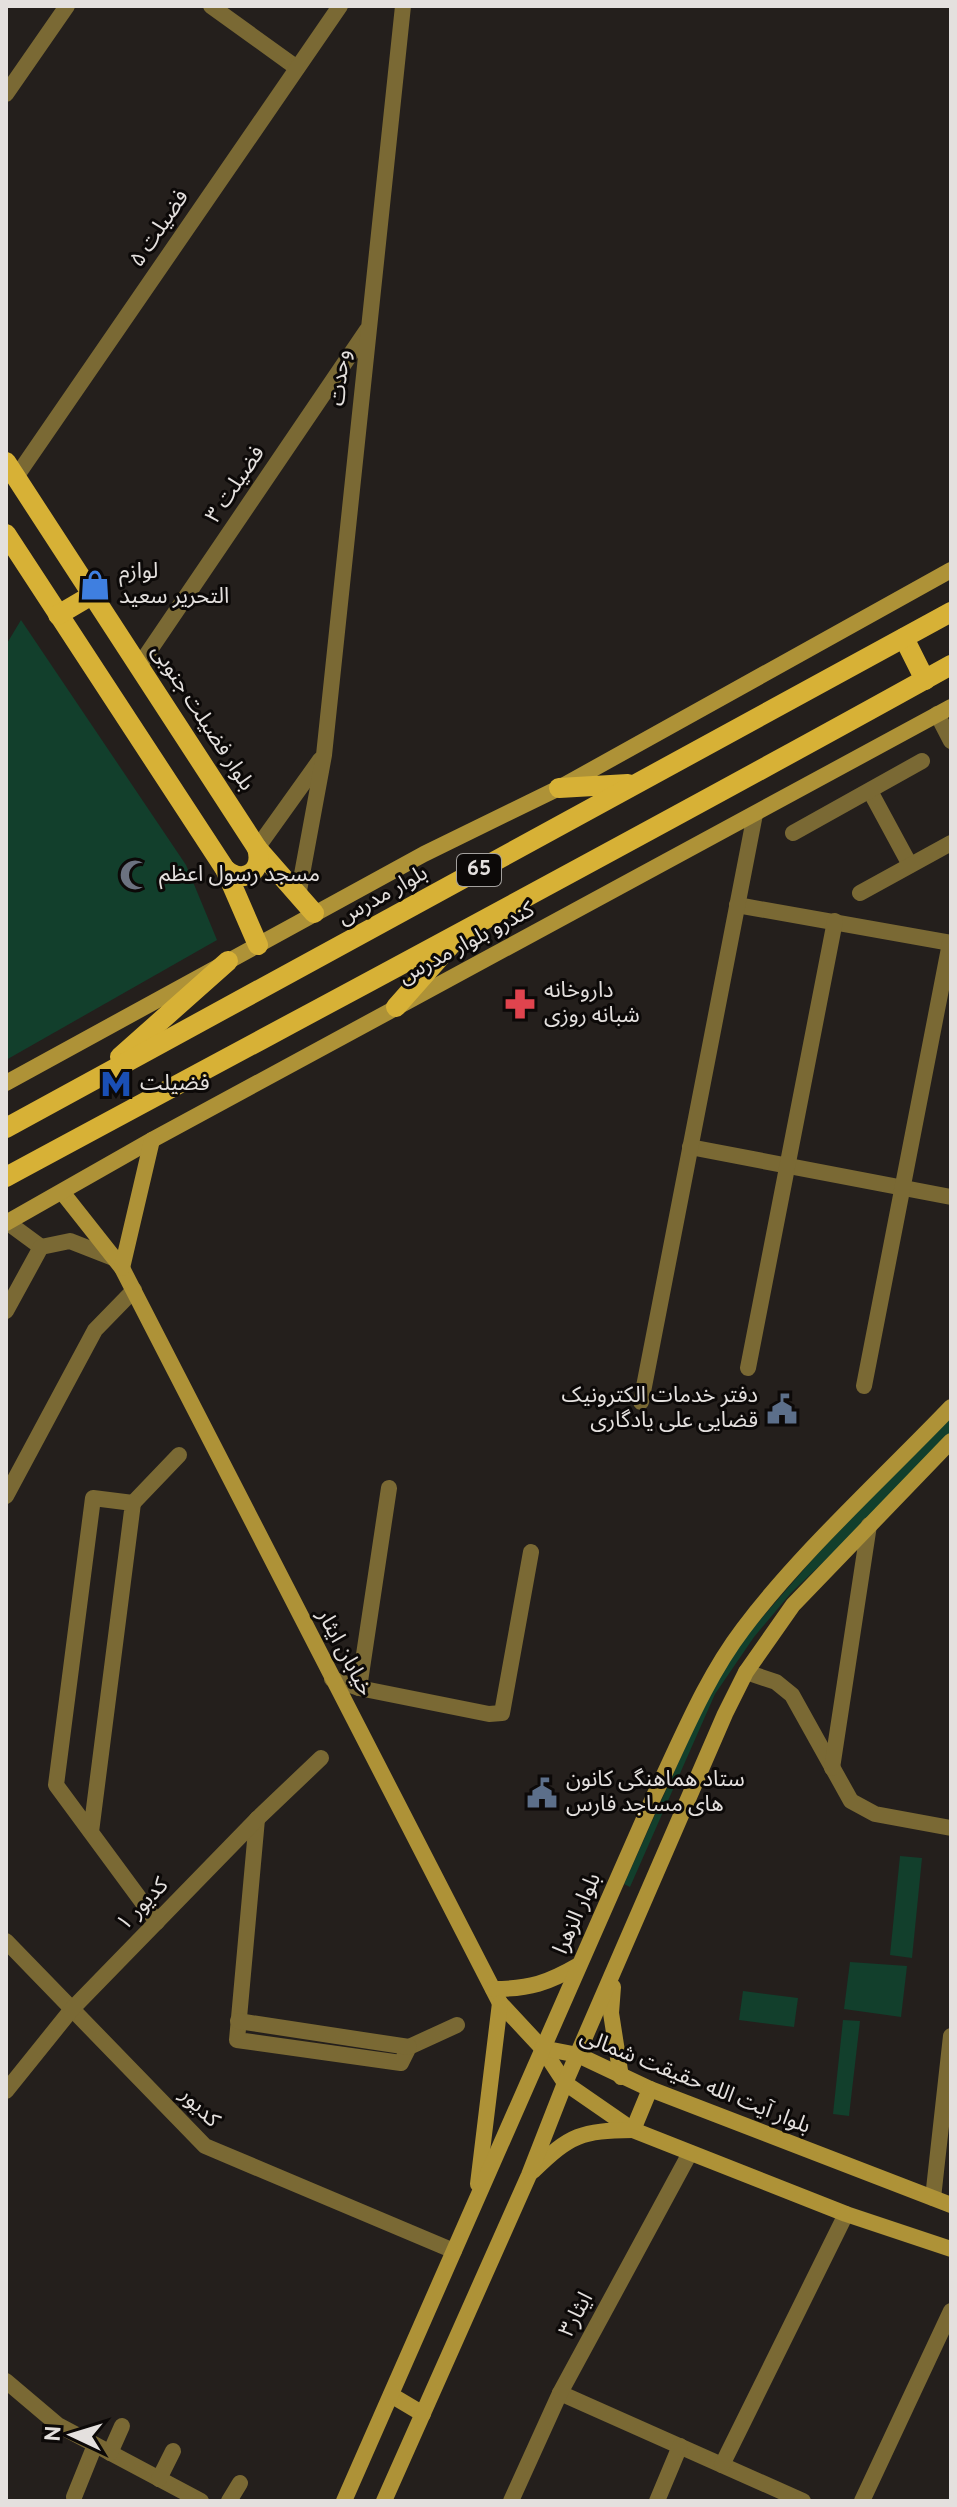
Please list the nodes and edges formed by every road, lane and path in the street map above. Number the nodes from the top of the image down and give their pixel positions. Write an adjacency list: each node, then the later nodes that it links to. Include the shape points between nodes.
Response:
1 (67, 6): 6 (street)
2 (211, 6): 5 (street)
3 (340, 6): 5 (street, فضیلت ۵)
4 (403, 6): 7 (street, وحدت)
5 (297, 68): 8 (street, فضیلت ۵)
6 (6, 94)
7 (369, 328): 16 (street, فضیلت ۳); 20 (street, وحدت)
8 (11, 470): 11 (main road, بلوار فضیلت جنوبی)
9 (6, 534): 13 (main road)
10 (951, 570): 23 (main road)
11 (92, 595): 13 (main road); 16 (main road, بلوار فضیلت جنوبی)
12 (951, 612): 14 (main road, بلوار مدرس / 65)
13 (58, 615): 30 (main road)
14 (904, 638): 17 (main road); 22 (main road, بلوار مدرس / 65)
15 (951, 665): 17 (main road, 65)
16 (139, 666): 28 (main road, بلوار فضیلت جنوبی)
17 (925, 680): 36 (main road, 65)
18 (944, 711): 19 (street); 25 (main road, کندرو بلوار مدرس)
19 (951, 741)
20 (324, 755): 28 (street); 32 (street, وحدت)
21 (922, 761): 24 (street)
22 (636, 783): 23 (main road); 41 (main road, بلوار مدرس / 65)
23 (559, 788): 34 (main road)
24 (870, 791): 26 (street); 29 (street)
25 (755, 814): 33 (street); 40 (main road, کندرو بلوار مدرس)
26 (793, 833)
27 (951, 843): 29 (street)
28 (257, 848): 30 (main road, via 258,867 251,875 242,878); 32 (main road, بلوار فضیلت جنوبی)
29 (910, 865): 31 (street)
30 (225, 869): 38 (main road)
31 (860, 893)
32 (298, 896): 34 (main road, بلوار فضیلت جنوبی)
33 (737, 905): 35 (street); 45 (street)
34 (314, 913): 38 (main road)
35 (835, 921): 37 (street); 46 (street)
36 (466, 929): 40 (main road); 47 (main road, 65)
37 (950, 943): 48 (street)
38 (258, 945): 39 (main road)
39 (228, 961): 41 (main road); 42 (main road)
40 (396, 1007): 44 (main road, کندرو بلوار مدرس)
41 (93, 1081): 43 (main road, بلوار مدرس / 65)
42 (6, 1083)
43 (6, 1128)
44 (152, 1140): 49 (main road, کندرو بلوار مدرس); 53 (main road)
45 (690, 1147): 46 (street); 58 (street)
46 (787, 1166): 48 (street); 56 (street)
47 (6, 1177)
48 (902, 1188): 50 (street); 57 (street)
49 (62, 1192): 51 (main road, کندرو بلوار مدرس); 53 (main road)
50 (951, 1197)
51 (6, 1222): 52 (street)
52 (41, 1247): 53 (street, via 70,1241); 55 (street)
53 (119, 1264): 54 (main road, خیابان ایثار)
54 (134, 1290): 63 (street, via 95,1330); 68 (main road, خیابان ایثار)
55 (6, 1311)
56 (748, 1368)
57 (864, 1386)
58 (641, 1402)
59 (951, 1407): 77 (main road, بلوار الزهرا, via 741,1632 699,1702)
60 (951, 1441): 65 (main road)
61 (179, 1455): 64 (street)
62 (389, 1488): 69 (street)
63 (6, 1496)
64 (133, 1503): 74 (street); 74 (street, via 93,1498 56,1785)
65 (869, 1525): 67 (main road, via 793,1605); 71 (street)
66 (531, 1552): 69 (street, via 502,1713)
67 (746, 1672): 71 (street, via 776,1682 792,1695); 78 (main road)
68 (332, 1679): 69 (street); 79 (main road, خیابان ایثار)
69 (359, 1688)
70 (321, 1758): 72 (street, کدیور ۱)
71 (832, 1768): 73 (street, via 851,1801 875,1814)
72 (257, 1819): 75 (street, کدیور ۱); 81 (street, via 238,2021 409,2047)
73 (951, 1828)
74 (91, 1832): 75 (street)
75 (157, 1922): 80 (street, کدیور ۱)
76 (6, 1941): 80 (street, کدیور)
77 (579, 1965): 79 (main road, via 548,1982); 83 (main road, بلوار الزهرا)
78 (615, 1970): 84 (main road); 85 (main road, via 611,2013)
79 (497, 1996): 83 (main road, خیابان ایثار); 93 (main road)
80 (72, 2009): 88 (street, کدیور ۱); 97 (street, کدیور, via 205,2146)
81 (457, 2025)
82 (951, 2036): 92 (street)
83 (542, 2048): 84 (main road, بلوار آیت الله حقیقت شمالی); 86 (main road, بلوار آیت الله حقیقت شمالی); 93 (main road, بلوار الزهرا)
84 (578, 2055): 85 (main road, بلوار آیت الله حقیقت شمالی); 86 (main road)
85 (621, 2077): 87 (main road, بلوار آیت الله حقیقت شمالی)
86 (565, 2083): 89 (main road, بلوار آیت الله حقیقت شمالی); 91 (main road)
87 (650, 2089): 89 (main road); 92 (main road, بلوار آیت الله حقیقت شمالی)
88 (6, 2091)
89 (633, 2130): 90 (main road, بلوار آیت الله حقیقت شمالی); 91 (main road, via 574,2137)
90 (690, 2153): 95 (main road, بلوار آیت الله حقیقت شمالی); 100 (street, ایثار۳)
91 (529, 2175): 102 (main road)
92 (933, 2198): 94 (main road, بلوار آیت الله حقیقت شمالی)
93 (475, 2203): 97 (main road, بلوار الزهرا)
94 (951, 2205)
95 (846, 2214): 96 (main road, بلوار آیت الله حقیقت شمالی); 107 (street)
96 (951, 2249)
97 (454, 2251): 101 (main road, بلوار الزهرا)
98 (951, 2311): 118 (street)
99 (6, 2381): 105 (street, via 58,2425)
100 (560, 2393): 104 (street); 115 (street, ایثار۳)
101 (391, 2395): 102 (main road); 113 (main road, بلوار الزهرا)
102 (423, 2414): 114 (main road)
103 (122, 2426): 105 (street)
104 (680, 2446): 107 (street); 116 (street)
105 (102, 2449): 108 (street); 110 (street)
106 (173, 2451): 108 (street)
107 (722, 2465): 117 (street)
108 (159, 2479): 111 (street)
109 (240, 2483): 112 (street)
110 (74, 2497)
111 (201, 2501)
112 (229, 2501)
113 (344, 2501)
114 (384, 2501)
115 (511, 2501)
116 (657, 2501)
117 (803, 2501)
118 (862, 2501)

